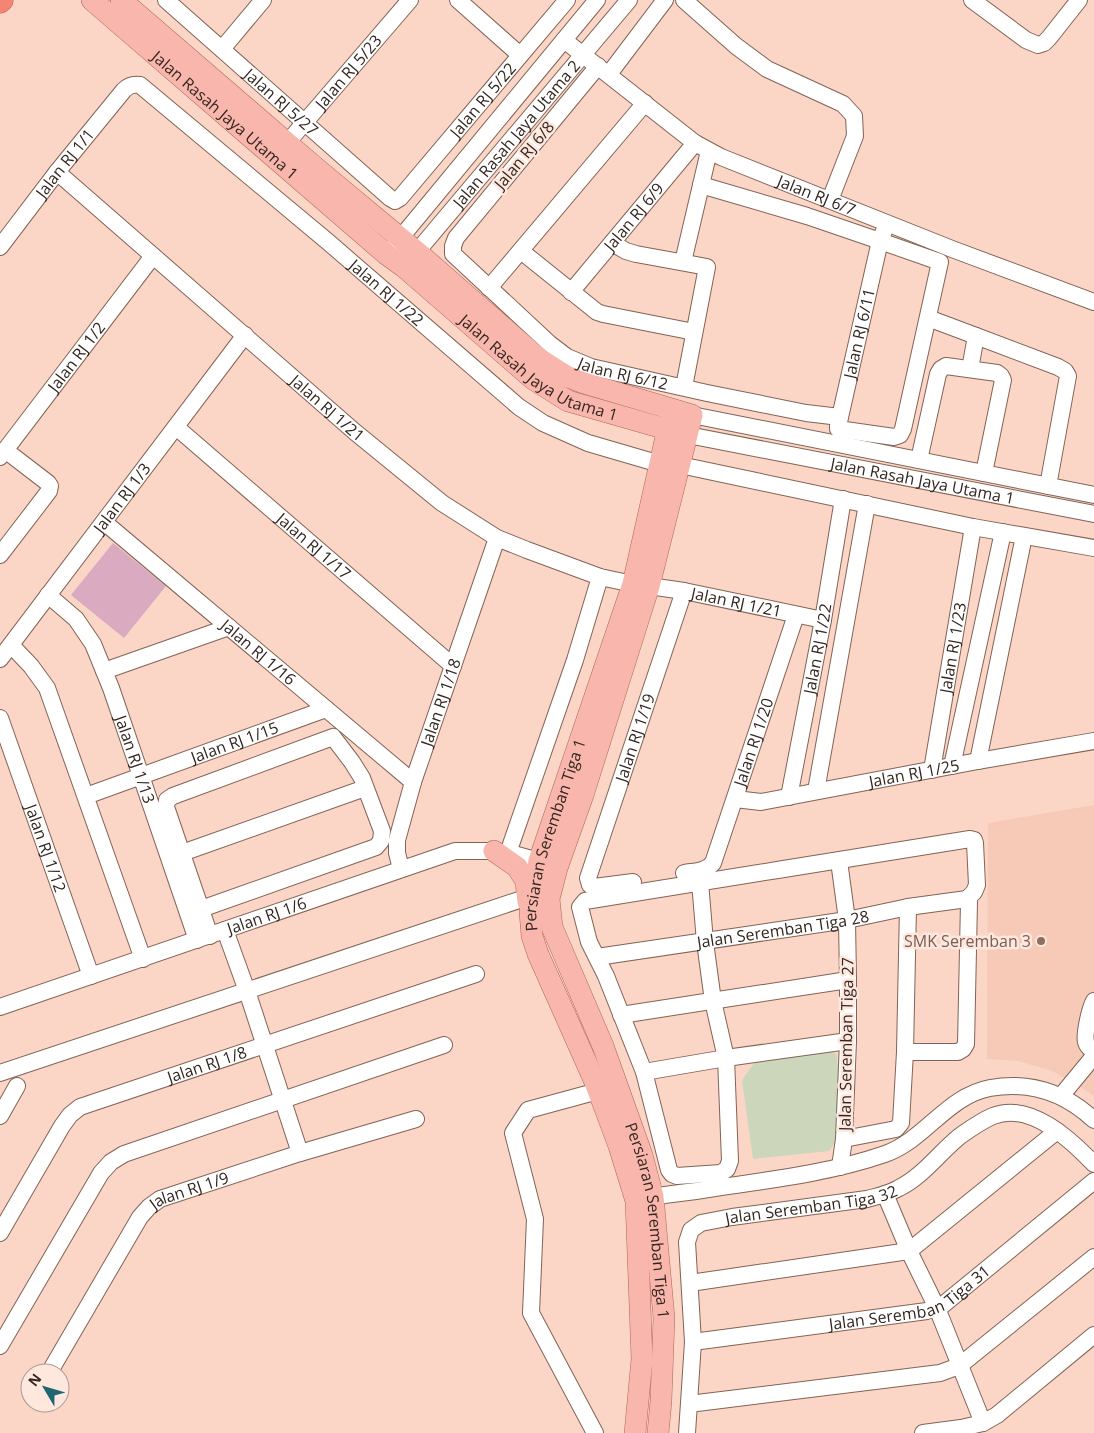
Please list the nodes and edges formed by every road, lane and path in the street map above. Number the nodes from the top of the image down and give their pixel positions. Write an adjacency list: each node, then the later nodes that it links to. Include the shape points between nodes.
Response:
1 (92, 0): 36 (main road, Jalan Rasah Jaya Utama 1)
2 (121, 0): 22 (main road, Jalan Rasah Jaya Utama 1)
3 (166, 0): 15 (street, Jalan RJ 5/27)
4 (263, 0): 15 (street)
5 (410, 0): 21 (street, Jalan RJ 5/23)
6 (458, 0): 17 (street)
7 (567, 0): 17 (street, Jalan RJ 5/22)
8 (597, 0): 14 (street, Jalan Rasah Jaya Utama 2)
9 (629, 0): 16 (street, Jalan Rasah Jaya Utama 2)
10 (665, 0): 18 (street, Jalan RJ 6/8)
11 (684, 0): 27 (street, via 736,46 768,69 843,104 854,116 855,136)
12 (972, 0): 13 (street, via 1026,40 1038,45 1049,38)
13 (1079, 0)
14 (564, 40): 16 (street, Jalan RJ 6/7); 29 (street, Jalan Rasah Jaya Utama 2)
15 (222, 49): 21 (street, Jalan RJ 5/27)
16 (583, 54): 18 (street, Jalan RJ 6/7); 38 (street, Jalan Rasah Jaya Utama 2)
17 (520, 55): 26 (street, Jalan RJ 5/22)
18 (604, 70): 20 (street, Jalan RJ 6/7); 32 (street, Jalan RJ 6/8, via 456,238)
19 (135, 84): 24 (street, Jalan RJ 1/1, via 124,90); 55 (street, Jalan RJ 1/22, via 200,134 519,407 588,443)
20 (645, 103): 23 (street, Jalan RJ 6/7); 35 (street)
21 (304, 123): 22 (street, Jalan RJ 5/23); 26 (street, Jalan RJ 5/27, via 390,198)
22 (287, 143): 29 (main road, Jalan Rasah Jaya Utama 1)
23 (702, 147): 25 (street); 27 (street, Jalan RJ 6/7); 31 (street, Jalan RJ 6/9)
24 (57, 172): 33 (street, Jalan RJ 1/1); 37 (street, Jalan RJ 1/21)
25 (701, 185): 30 (street); 39 (street)
26 (397, 200)
27 (830, 200): 28 (street, Jalan RJ 6/7)
28 (888, 224): 30 (street, Jalan RJ 6/11); 34 (street, Jalan RJ 6/7)
29 (401, 238): 36 (street, Jalan Rasah Jaya Utama 2); 38 (main road, Jalan Rasah Jaya Utama 1)
30 (880, 241): 40 (street); 52 (street, Jalan RJ 6/11)
31 (612, 243): 39 (street, via 636,254); 42 (street, Jalan RJ 6/9)
32 (453, 246): 41 (street, Jalan RJ 6/12, via 453,254)
33 (0, 247)
34 (952, 249): 40 (street); 43 (street, Jalan RJ 6/7)
35 (521, 251): 41 (street); 42 (street)
36 (386, 254): 38 (main road, Jalan Rasah Jaya Utama 1)
37 (153, 256): 46 (street, Jalan RJ 1/21); 53 (street, Jalan RJ 1/2)
38 (411, 259): 50 (main road, Jalan Rasah Jaya Utama 1, via 533,379 568,401)
39 (683, 262): 45 (street, via 707,266)
40 (940, 262): 44 (street)
41 (489, 288): 49 (street, Jalan RJ 6/12, via 568,357 591,367)
42 (571, 292): 45 (street, via 603,314)
43 (1094, 302)
44 (928, 318): 47 (street); 52 (street, via 900,435)
45 (694, 332): 49 (street)
46 (245, 335): 51 (street, Jalan RJ 1/3); 66 (street, Jalan RJ 1/21, via 442,503)
47 (976, 336): 48 (street); 57 (street, via 1058,367 1068,376)
48 (970, 369): 54 (street, via 946,366 938,374); 56 (street, via 997,373 1003,380)
49 (684, 388): 52 (street, Jalan RJ 6/12, via 806,413)
50 (680, 422): 52 (street, Jalan Rasah Jaya Utama 1); 55 (main road, Persiaran Seremban Tiga 1); 61 (street, Jalan Rasah Jaya Utama 1)
51 (176, 427): 62 (street, Jalan RJ 1/3); 78 (street, Jalan RJ 1/17)
52 (837, 430): 54 (street, Jalan Rasah Jaya Utama 1)
53 (3, 454): 68 (street, via 50,486)
54 (919, 460): 56 (street, Jalan Rasah Jaya Utama 1)
55 (670, 464): 59 (street, Jalan RJ 1/22); 70 (main road, Persiaran Seremban Tiga 1)
56 (984, 473): 57 (street, Jalan Rasah Jaya Utama 1)
57 (1048, 486): 58 (street, Jalan Rasah Jaya Utama 1)
58 (1094, 495)
59 (843, 499): 60 (street, Jalan RJ 1/22); 74 (street, Jalan RJ 1/22)
60 (867, 504): 63 (street, Jalan RJ 1/22); 91 (street, Jalan RJ 1/22)
61 (1094, 514)
62 (104, 522): 72 (street, Jalan RJ 1/3); 75 (street, Jalan RJ 1/16)
63 (973, 527): 64 (street, Jalan RJ 1/22); 87 (street, Jalan RJ 1/23)
64 (1003, 532): 65 (street, Jalan RJ 1/22); 86 (street, Jalan RJ 1/23)
65 (1024, 536): 67 (street, Jalan RJ 1/22); 85 (street)
66 (498, 538): 69 (street, Jalan RJ 1/21); 78 (street, Jalan RJ 1/18)
67 (1094, 548)
68 (0, 555)
69 (600, 577): 70 (street, Jalan RJ 1/21); 96 (street, via 575,660)
70 (641, 585): 71 (street, Jalan RJ 1/21); 99 (main road, Persiaran Seremban Tiga 1)
71 (684, 591): 73 (street, Jalan RJ 1/21); 100 (street, Jalan RJ 1/19, via 588,878 590,885 598,887)
72 (48, 595): 76 (street, Jalan RJ 1/3); 79 (street, Jalan RJ 1/13, via 76,620 93,644)
73 (796, 615): 74 (street, Jalan RJ 1/21); 94 (street, Jalan RJ 1/20)
74 (824, 620): 93 (street, Jalan RJ 1/22)
75 (229, 627): 79 (street); 80 (street, Jalan RJ 1/16)
76 (11, 645): 77 (street, Jalan RJ 1/3); 92 (street, via 47,688)
77 (0, 659)
78 (454, 666): 89 (street, Jalan RJ 1/18)
79 (104, 671): 88 (street, Jalan RJ 1/13)
80 (326, 709): 82 (street, Jalan RJ 1/16); 88 (street, Jalan RJ 1/15)
81 (0, 718): 114 (street, Jalan RJ 1/12)
82 (347, 727): 83 (street); 89 (street, Jalan RJ 1/16)
83 (333, 737): 90 (street); 97 (street, via 167,800 166,807)
84 (1094, 741): 85 (street, Jalan RJ 1/25)
85 (978, 760): 86 (street, Jalan RJ 1/25)
86 (952, 766): 87 (street, Jalan RJ 1/25)
87 (932, 770): 91 (street, Jalan RJ 1/25)
88 (141, 777): 92 (street, Jalan RJ 1/15); 109 (street, Jalan RJ 1/13)
89 (413, 782): 95 (street, Jalan RJ 1/18, via 397,840)
90 (366, 788): 95 (street); 97 (street)
91 (816, 791): 93 (street, Jalan RJ 1/25)
92 (86, 796): 112 (street)
93 (789, 796): 94 (street, Jalan RJ 1/25, via 761,802)
94 (735, 799): 100 (street, Jalan RJ 1/20)
95 (389, 845): 101 (street, Jalan RJ 1/18); 106 (street)
96 (501, 852): 99 (street, Jalan RJ 1/6); 101 (street, Jalan RJ 1/6, via 455,851); 104 (main road, via 526,881)
97 (182, 853): 106 (street)
98 (839, 861): 102 (street); 103 (street, via 974,840 977,885); 107 (street, Jalan Seremban Tiga 27)
99 (548, 864): 104 (main road, Persiaran Seremban Tiga 1); 131 (main road, Persiaran Seremban Tiga 1, via 552,927 603,1046)
100 (709, 867)
101 (401, 869): 108 (street, Jalan RJ 1/6)
102 (700, 882): 110 (street); 111 (street, via 582,903 580,907 589,942)
103 (968, 899): 105 (street, Jalan Seremban Tiga 28); 124 (street, via 966,1044 958,1052)
104 (529, 904): 116 (street); 131 (main road, Persiaran Seremban Tiga 1, via 532,936 538,954)
105 (908, 907): 107 (street, Jalan Seremban Tiga 28); 124 (street)
106 (201, 908): 109 (street)
107 (847, 920): 110 (street, Jalan Seremban Tiga 28); 115 (street, Jalan Seremban Tiga 27)
108 (225, 930): 109 (street, Jalan RJ 1/6); 116 (street)
109 (203, 938): 112 (street, Jalan RJ 1/6)
110 (705, 942): 111 (street, Jalan Seremban Tiga 28); 117 (street)
111 (597, 957): 120 (street)
112 (143, 959): 114 (street, Jalan RJ 1/6)
113 (476, 974): 123 (street, Jalan RJ 1/8)
114 (91, 976): 119 (street, Jalan RJ 1/6)
115 (848, 980): 117 (street); 121 (street, Jalan Seremban Tiga 27)
116 (247, 990): 123 (street); 129 (street)
117 (713, 1001): 120 (street); 127 (street)
118 (1094, 1001): 125 (street, via 1086,1040)
119 (0, 1007)
120 (621, 1014): 128 (street)
121 (848, 1041): 127 (street); 138 (street, Jalan Seremban Tiga 27)
122 (444, 1045): 133 (street)
123 (264, 1046): 133 (street); 145 (street, Jalan RJ 1/8, via 80,1107 62,1126)
124 (905, 1052): 138 (street, via 899,1127)
125 (1094, 1052)
126 (1094, 1056): 132 (street)
127 (726, 1058): 128 (street); 128 (street, via 730,1161 727,1169 721,1172 672,1174)
128 (644, 1072)
129 (0, 1073)
130 (17, 1086): 134 (street)
131 (608, 1089): 144 (main road, Persiaran Seremban Tiga 1, via 642,1155); 157 (street, via 528,1110 513,1134 536,1219 531,1313)
132 (1061, 1096): 136 (street); 141 (street, via 1030,1086 990,1088 971,1094 953,1105 912,1141 887,1154)
133 (282, 1101): 139 (street); 152 (street, via 124,1154 111,1162 101,1173)
134 (0, 1116)
135 (416, 1119): 139 (street, Jalan RJ 1/9)
136 (1094, 1120)
137 (1057, 1131): 140 (street, Jalan Seremban Tiga 32); 143 (street, Jalan Seremban Tiga 32, via 1027,1116 993,1116 960,1136 912,1180); 146 (street)
138 (844, 1139): 141 (street, Jalan Seremban Tiga 27)
139 (300, 1153): 153 (street, Jalan RJ 1/9, via 160,1199 149,1207 140,1216)
140 (1094, 1164)
141 (840, 1167): 144 (street)
142 (1094, 1181): 149 (street, Jalan Seremban Tiga 31)
143 (885, 1194): 146 (street); 148 (street, Jalan Seremban Tiga 32, via 701,1223 691,1230 687,1242)
144 (644, 1199): 158 (main road, Persiaran Seremban Tiga 1, via 642,1359); 159 (main road, Persiaran Seremban Tiga 1, via 664,1318)
145 (0, 1233)
146 (909, 1251): 148 (street); 149 (street)
147 (1094, 1257): 154 (street)
148 (690, 1283): 151 (street, Jalan Seremban Tiga 32)
149 (936, 1308): 151 (street, Jalan Seremban Tiga 31); 154 (street)
150 (1094, 1335): 156 (street)
151 (693, 1342): 155 (street, Jalan Seremban Tiga 32)
152 (0, 1346)
153 (56, 1363)
154 (959, 1366): 155 (street, via 940,1373); 156 (street)
155 (689, 1404): 160 (street, Jalan Seremban Tiga 32)
156 (983, 1423): 161 (street)
157 (595, 1433)
158 (635, 1433)
159 (658, 1433)
160 (688, 1433)
161 (923, 1433)

